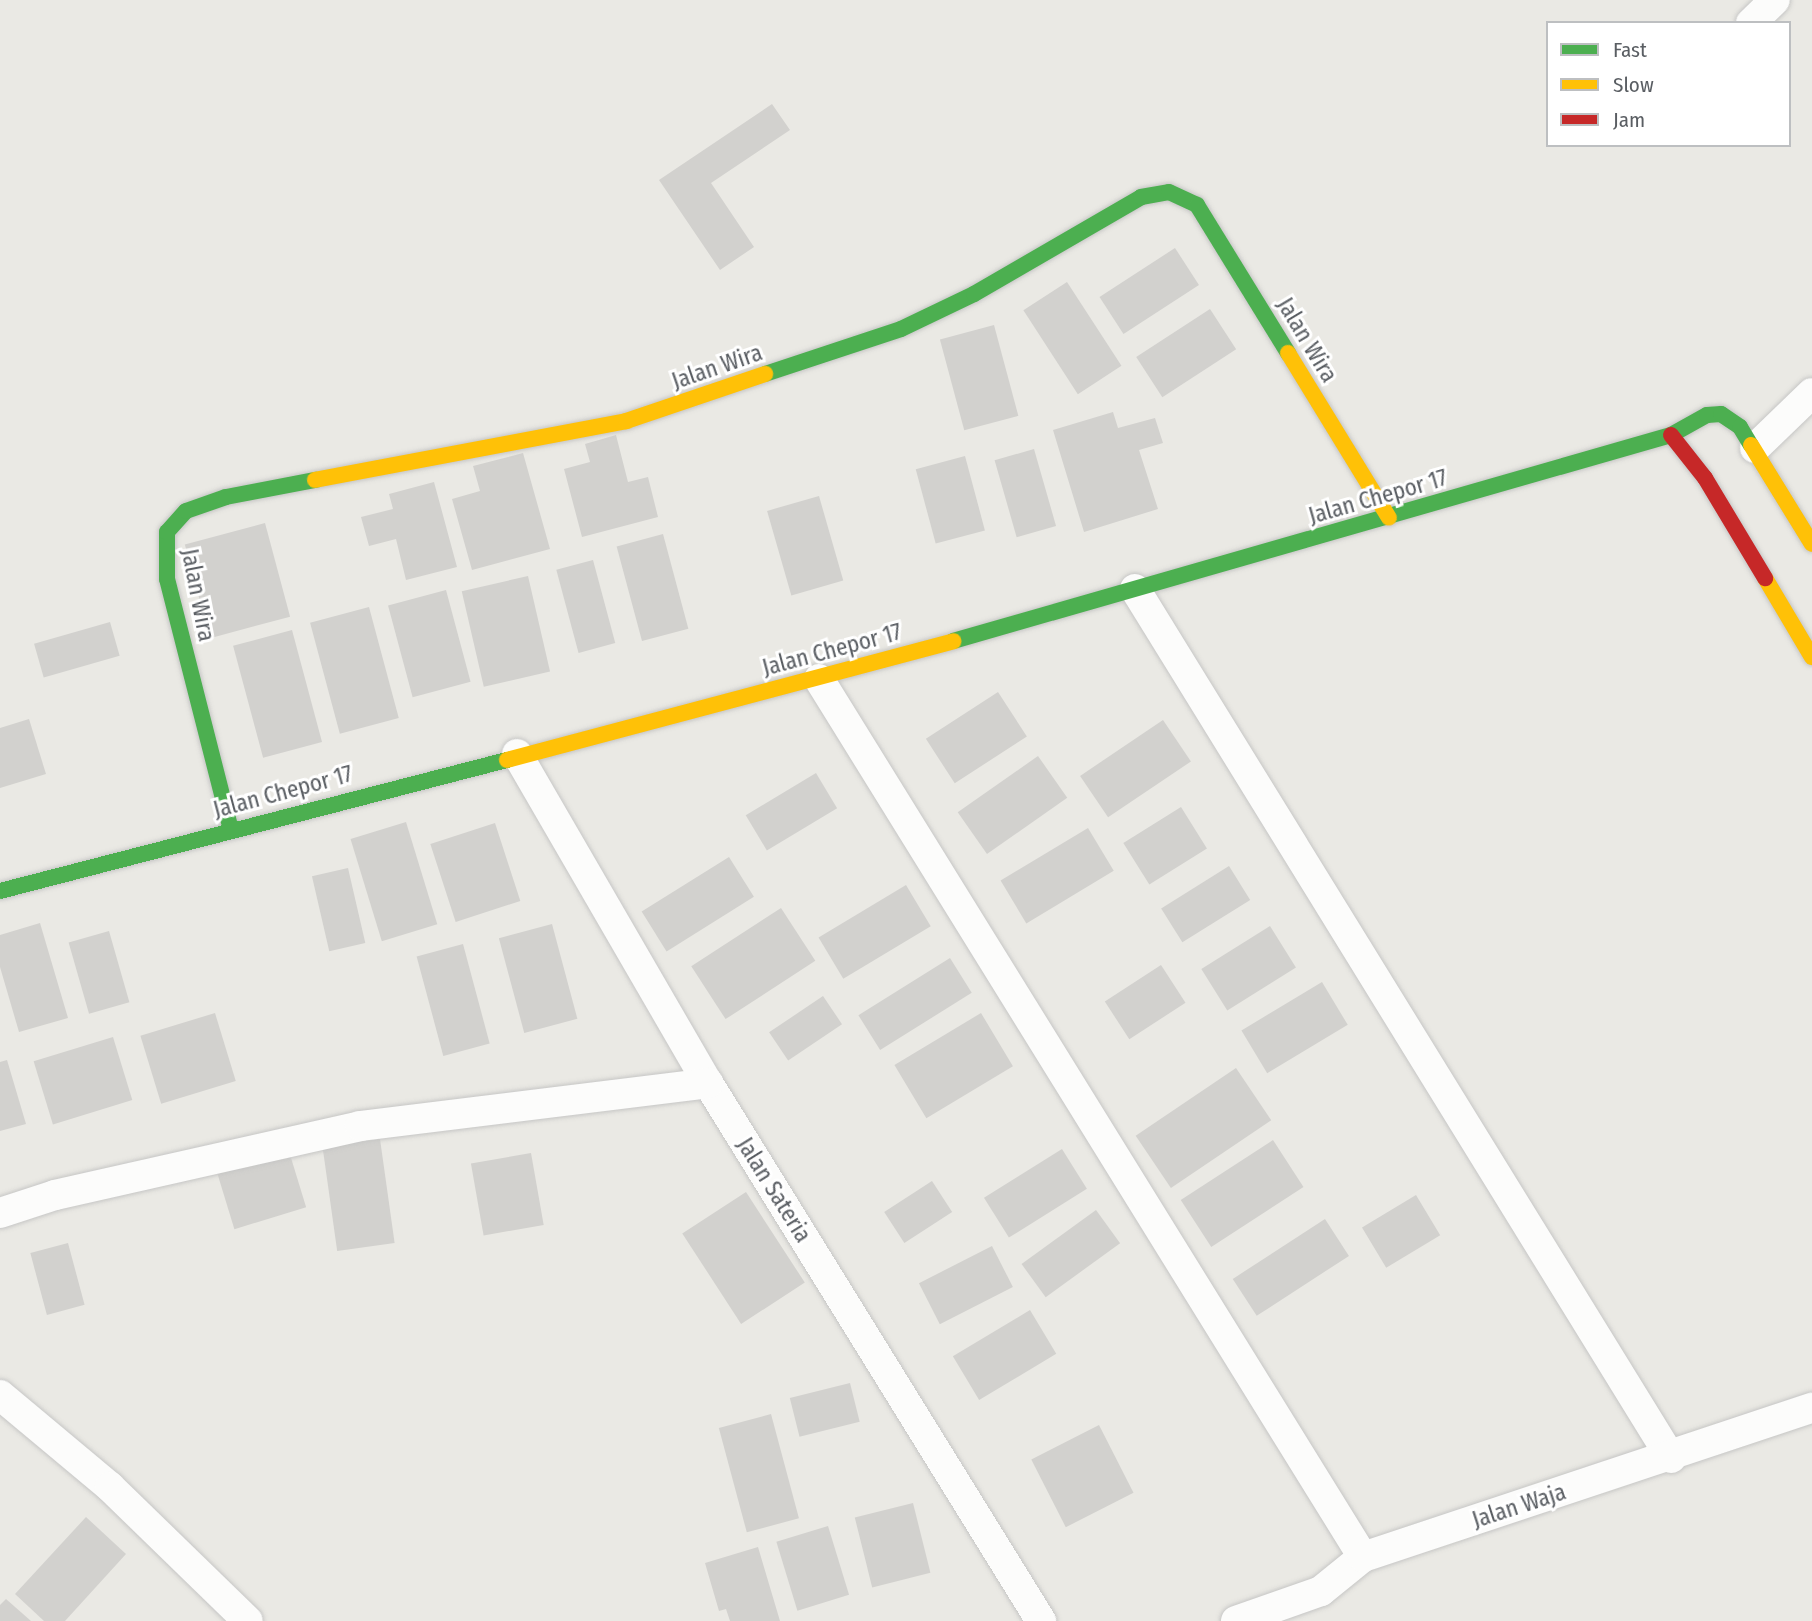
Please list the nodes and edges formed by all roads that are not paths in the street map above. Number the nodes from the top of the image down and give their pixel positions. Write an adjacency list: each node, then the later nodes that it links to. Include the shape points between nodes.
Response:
1 (1775, 0): 2 (street)
2 (1753, 21)
3 (1812, 393): 5 (street)
4 (1671, 435): 5 (street, Jalan Chepor 17, via 1707,415 1721,414 1740,427); 6 (street, Jalan Chepor 17); 9 (street, via 1705,478)
5 (1755, 449): 7 (street)
6 (1389, 518): 8 (street, Jalan Chepor 17); 12 (street, Jalan Wira, via 1197,205 1169,192 1141,197 974,294 901,329 626,421 226,496 186,511 167,532 167,579)
7 (1812, 544)
8 (1135, 589): 10 (street, Jalan Chepor 17); 18 (street)
9 (1812, 657)
10 (819, 679): 11 (street, Jalan Chepor 17); 19 (street)
11 (517, 754): 12 (street, Jalan Chepor 17); 14 (street, Jalan Sateria)
12 (231, 830): 13 (street, Jalan Chepor 17)
13 (0, 891)
14 (708, 1083): 15 (street, via 360,1126 55,1195); 21 (street, Jalan Sateria)
15 (0, 1213)
16 (0, 1395): 20 (street, via 110,1487)
17 (1812, 1408): 18 (street, Jalan Waja)
18 (1671, 1458): 19 (street, Jalan Waja)
19 (1363, 1557): 22 (street, Jalan Waja, via 1321,1591)
20 (248, 1621)
21 (1041, 1621)
22 (1236, 1621)

